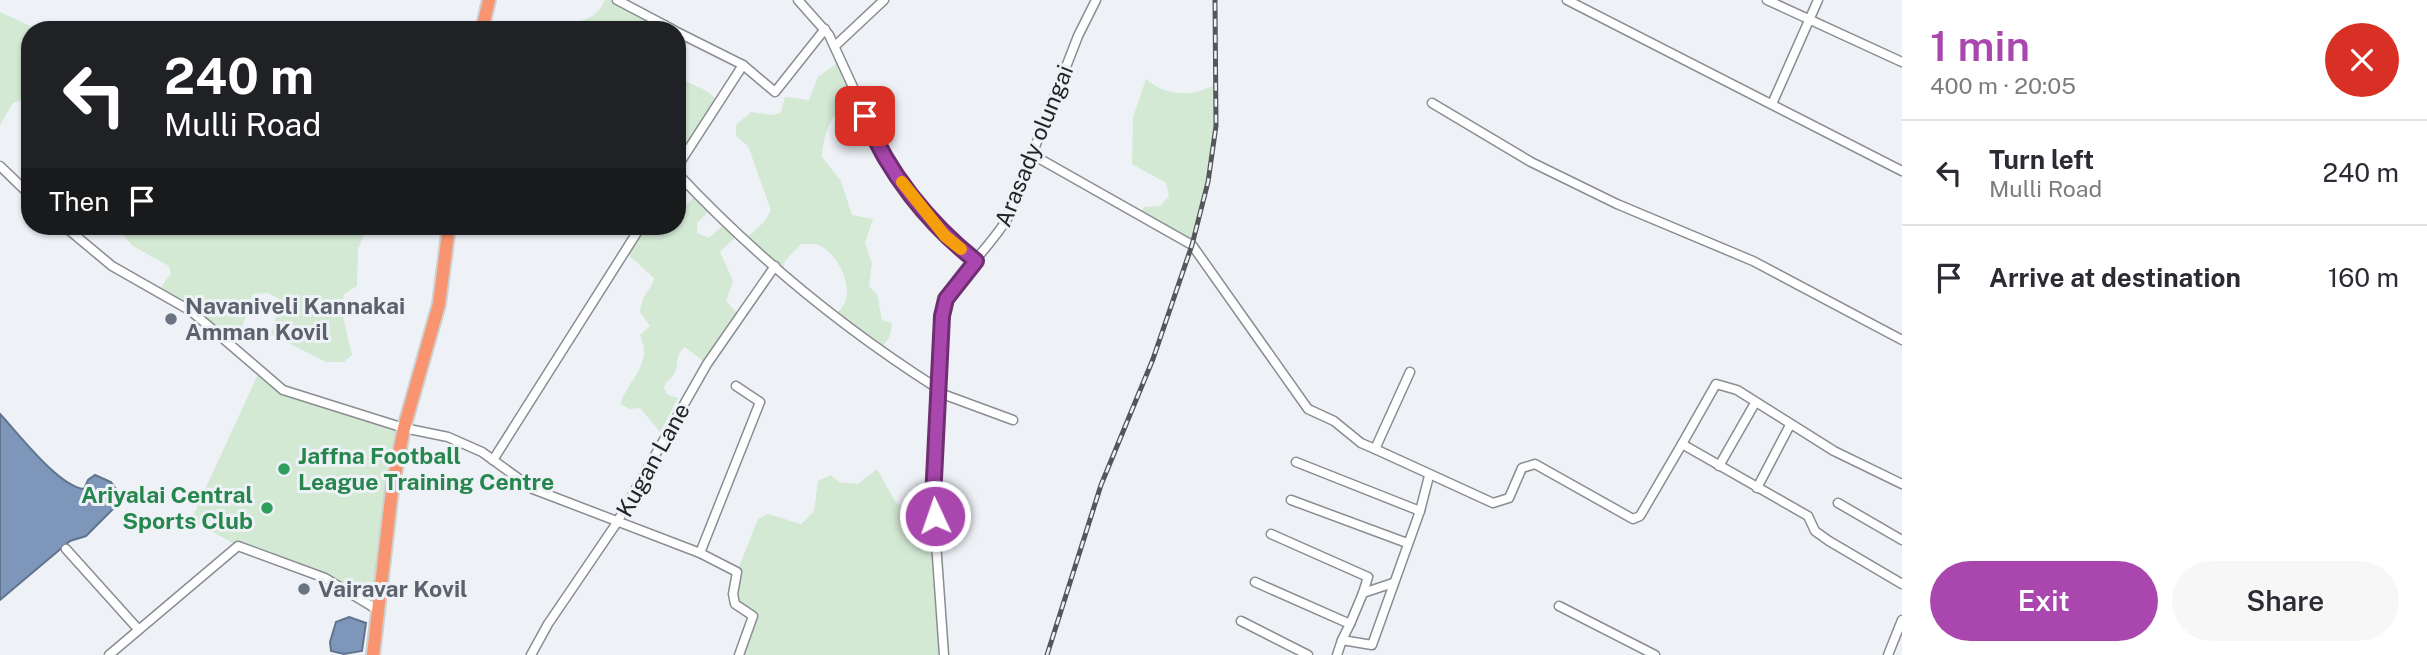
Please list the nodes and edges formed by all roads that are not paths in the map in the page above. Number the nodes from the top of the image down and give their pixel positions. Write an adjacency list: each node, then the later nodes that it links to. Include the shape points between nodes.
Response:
1 (489, 0): 9 (highway)
2 (617, 0): 10 (street)
3 (799, 0): 12 (street)
4 (884, 0): 14 (street)
5 (1096, 0): 20 (street, Arasady olungai)
6 (1567, 0): 18 (street)
7 (1767, 0): 11 (street)
8 (1818, 0): 11 (street)
9 (484, 21)
10 (657, 21)
11 (1810, 21): 15 (street); 18 (street)
12 (825, 29): 14 (street); 16 (street, via 775,92)
13 (686, 36): 16 (street)
14 (835, 46): 28 (street, via 888,163 945,236)
15 (1902, 62)
16 (743, 65): 19 (street)
17 (1433, 103): 30 (street, via 1531,162 1753,261)
18 (1772, 104): 22 (street)
19 (686, 153)
20 (1033, 155): 28 (street, Arasady olungai, via 1007,219); 39 (street, via 1192,245 1308,409)
21 (0, 166): 24 (street)
22 (1902, 171)
23 (686, 182): 29 (street)
24 (21, 186)
25 (75, 235): 37 (street, via 112,267 191,312 283,390)
26 (448, 235): 37 (highway, via 436,316)
27 (635, 235): 40 (street)
28 (976, 261): 33 (street, Arasady olungai, via 946,299)
29 (775, 266): 33 (street, via 813,302); 49 (street, Kugan Lane, via 707,363)
30 (1902, 340)
31 (1410, 372): 39 (street)
32 (736, 386): 54 (street, via 760,402)
33 (937, 390): 35 (street); 70 (street, Arasady olungai, via 933,499)
34 (1755, 403): 36 (street); 38 (street, via 1737,390 1716,384); 42 (street)
35 (1013, 419)
36 (1790, 425): 44 (street); 45 (street)
37 (404, 429): 40 (street, via 447,437); 60 (highway)
38 (1682, 444): 42 (street); 43 (street, via 1640,516 1633,519 1535,464 1522,468 1509,498 1501,503)
39 (1375, 449): 43 (street)
40 (494, 460): 49 (street, via 533,489)
41 (1296, 462): 48 (street)
42 (1719, 466): 45 (street)
43 (1429, 476): 48 (street)
44 (1902, 484)
45 (1757, 488): 57 (street, via 1808,516 1815,531)
46 (1291, 500): 52 (street)
47 (1838, 503): 51 (street)
48 (1420, 511): 52 (street)
49 (618, 521): 54 (street); 68 (street, Kugan Lane)
50 (1271, 534): 58 (street, via 1368,578)
51 (1902, 540)
52 (1407, 543): 56 (street)
53 (66, 549): 64 (street)
54 (700, 553): 69 (street, via 737,572 735,604 753,616)
55 (1255, 582): 63 (street)
56 (1393, 583): 58 (street); 65 (street, via 1372,645)
57 (1902, 584)
58 (1363, 593): 63 (street)
59 (1559, 606): 73 (street)
60 (378, 610): 64 (street, via 325,578 238,546); 67 (highway)
61 (1902, 620): 74 (street)
62 (1241, 621): 71 (street)
63 (1350, 624): 65 (street)
64 (138, 629): 66 (street)
65 (1342, 640): 72 (street)
66 (109, 655)
67 (373, 655)
68 (531, 655)
69 (739, 655)
70 (944, 655)
71 (1308, 655)
72 (1337, 655)
73 (1655, 655)
74 (1888, 655)

